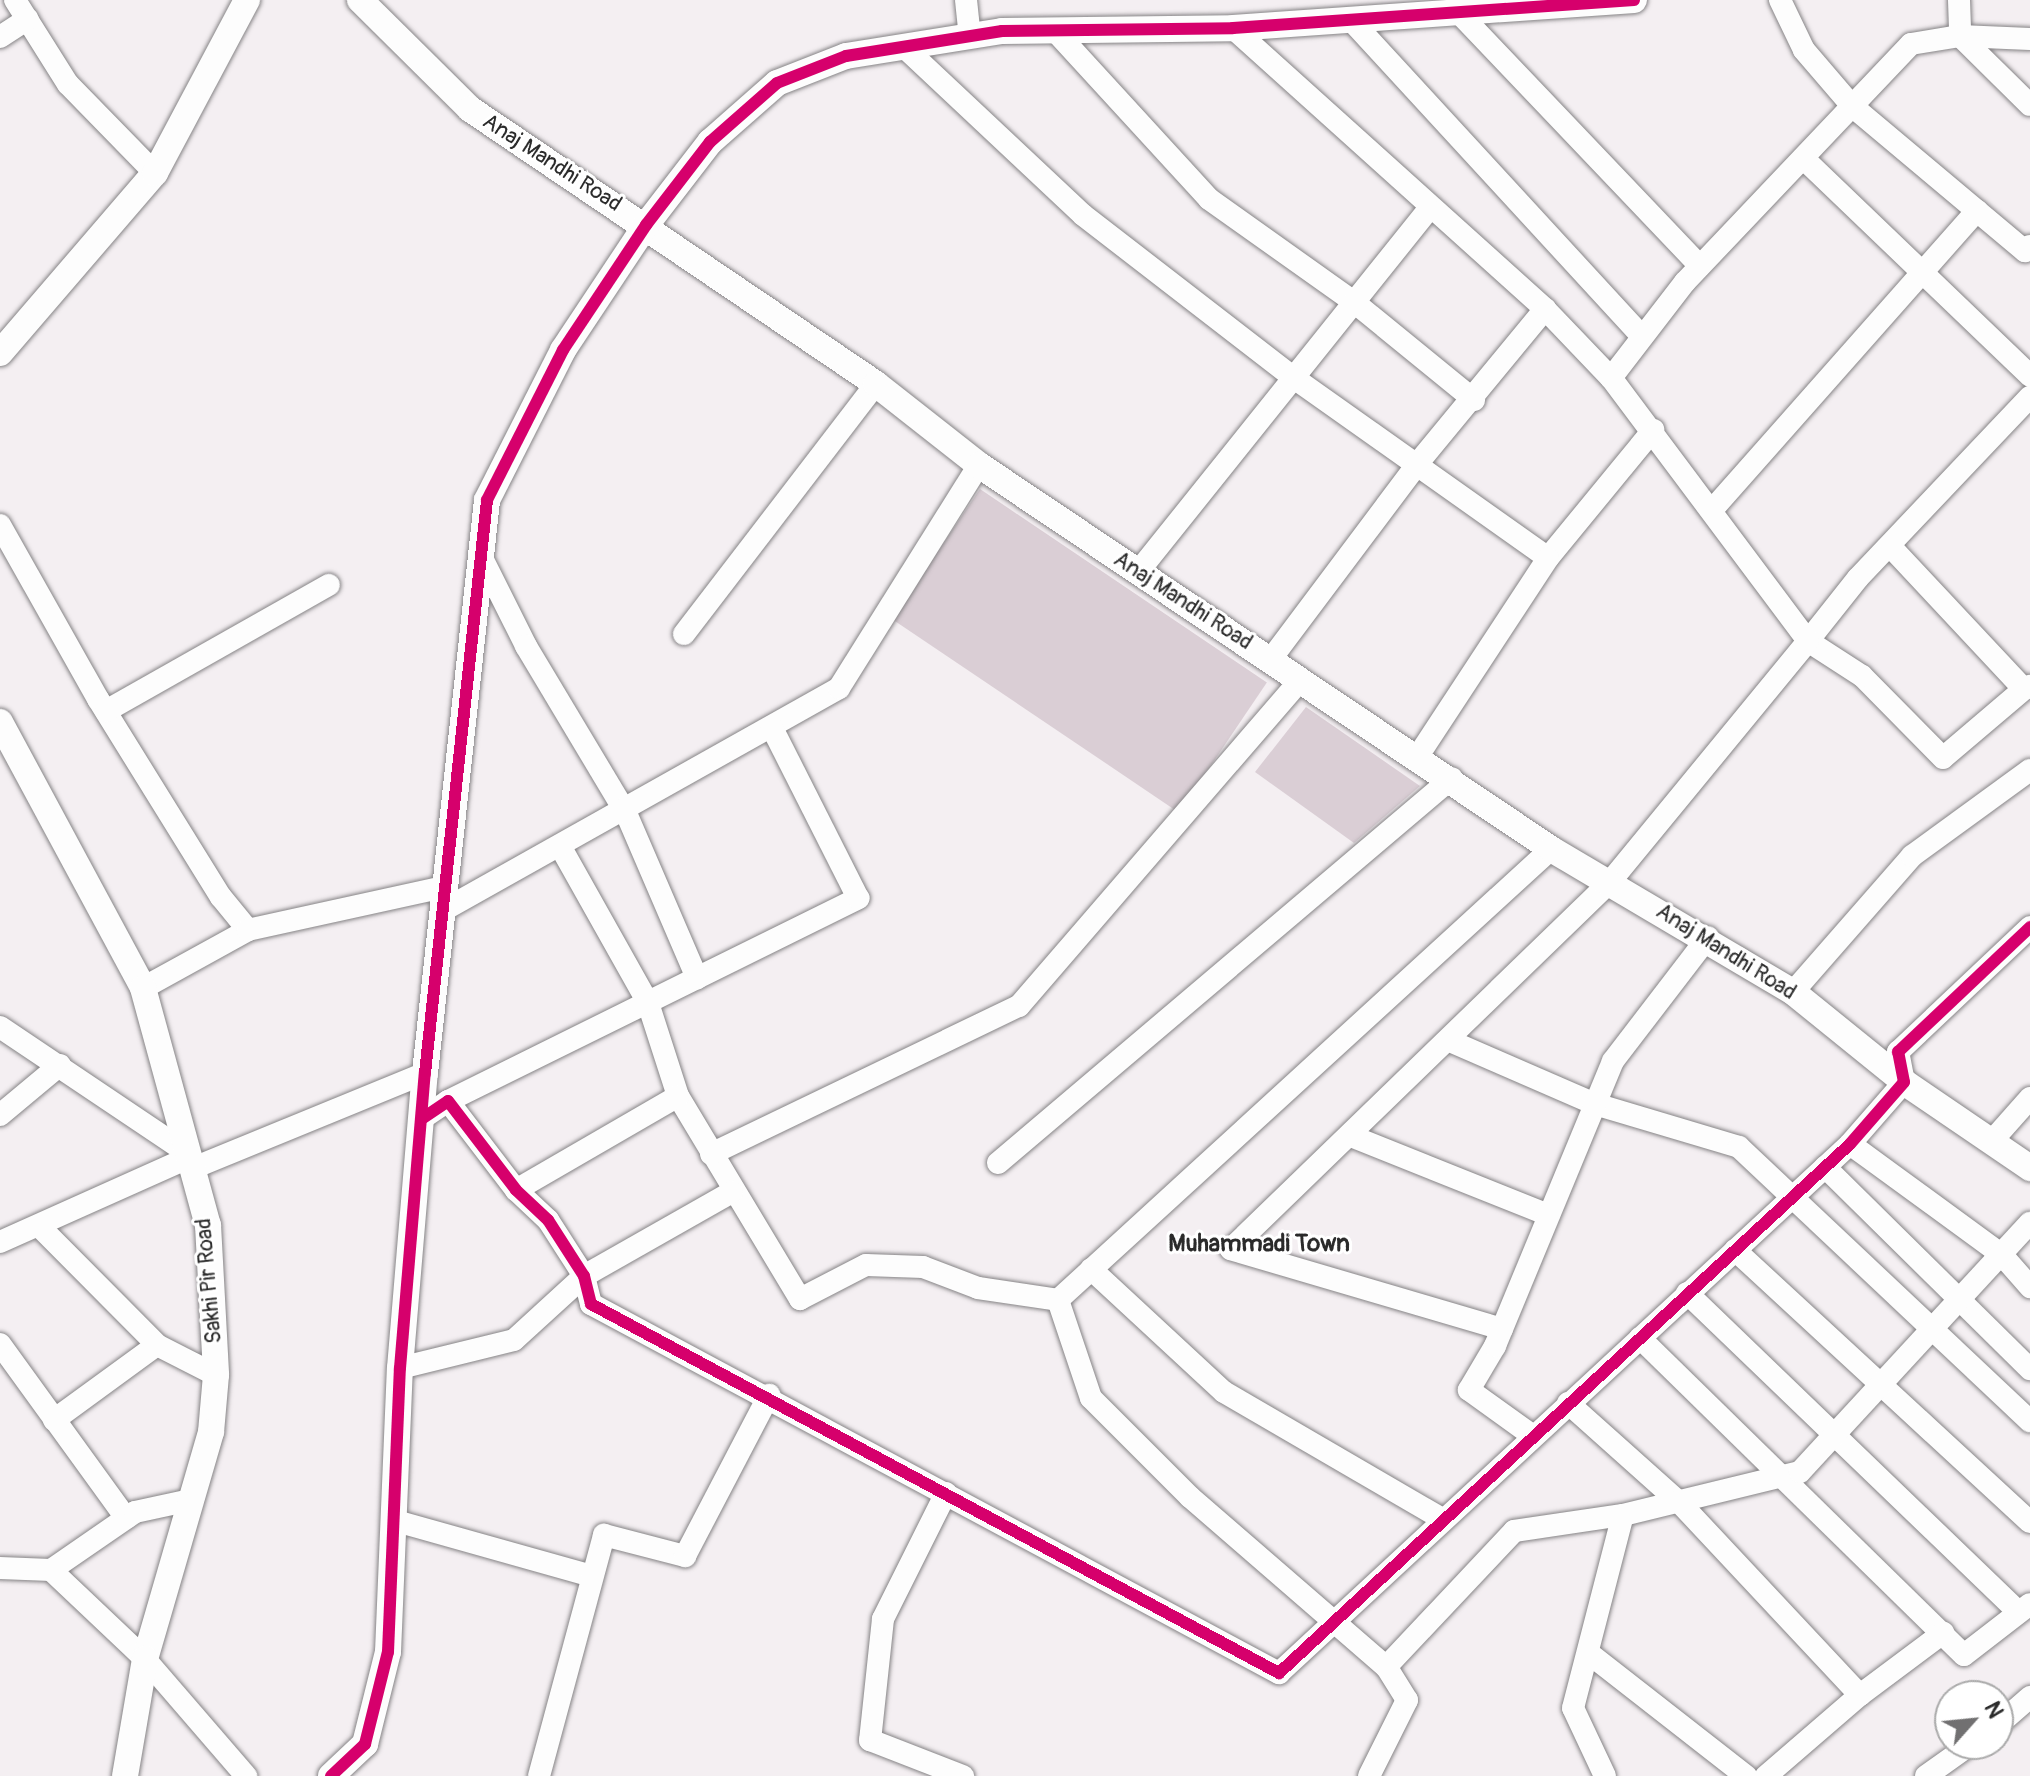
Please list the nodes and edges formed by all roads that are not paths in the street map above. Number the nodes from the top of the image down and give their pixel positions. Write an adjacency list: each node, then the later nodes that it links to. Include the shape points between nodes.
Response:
1 (15, 0): 10 (street)
2 (247, 0): 22 (street)
3 (360, 0): 25 (street, Anaj Mandhi Road, via 470,109)
4 (966, 0): 14 (street)
5 (1634, 0): 9 (street)
6 (1780, 0): 20 (street, via 1804,50)
7 (1959, 0): 15 (street)
8 (1416, 7): 9 (street); 11 (street)
9 (1459, 13): 27 (street)
10 (28, 19): 16 (street); 22 (street, via 68,84)
11 (1351, 20): 12 (street); 31 (street)
12 (1233, 28): 13 (street); 23 (street)
13 (1057, 33): 14 (street); 29 (street, via 1209,199)
14 (970, 36): 18 (street)
15 (1960, 36): 17 (street); 19 (street); 20 (street, via 1911,44)
16 (0, 37)
17 (2030, 39)
18 (903, 46): 25 (street, via 846,56 777,83 710,142); 34 (street, via 1083,215)
19 (2030, 105)
20 (1852, 106): 21 (street); 24 (street)
21 (1803, 158): 27 (street); 28 (street)
22 (155, 173): 32 (street)
23 (1429, 209): 29 (street); 30 (street)
24 (1977, 210): 26 (street); 28 (street)
25 (646, 225): 36 (street, Anaj Mandhi Road); 45 (street, via 563,350 487,500)
26 (2028, 251)
27 (1700, 266): 31 (street)
28 (1921, 273): 33 (street); 42 (street)
29 (1354, 302): 34 (street); 38 (street)
30 (1545, 309): 35 (street); 38 (street)
31 (1642, 337): 35 (street)
32 (3, 342)
33 (2030, 376)
34 (1294, 378): 40 (street); 47 (street)
35 (1611, 378): 39 (street)
36 (876, 384): 41 (street, Anaj Mandhi Road); 49 (street)
37 (2030, 397): 44 (street)
38 (1474, 400): 40 (street)
39 (1653, 430): 42 (street); 46 (street)
40 (1418, 463): 46 (street); 51 (street)
41 (979, 465): 47 (street, Anaj Mandhi Road); 56 (street, via 839,688)
42 (1712, 510): 50 (street)
43 (0, 525): 54 (street)
44 (1890, 546): 50 (street); 53 (street)
45 (481, 556): 60 (street, via 526,646); 64 (street)
46 (1548, 558): 57 (street)
47 (1138, 572): 51 (street, Anaj Mandhi Road)
48 (329, 585): 54 (street)
49 (684, 634)
50 (1808, 641): 53 (street, via 1862,676 1943,758); 63 (street)
51 (1271, 659): 52 (street, Anaj Mandhi Road)
52 (1300, 680): 57 (street, Anaj Mandhi Road); 86 (street, via 1019,1006)
53 (2027, 688)
54 (106, 711): 66 (street, via 221,897)
55 (0, 722): 69 (street, Sakhi Pir Road)
56 (772, 728): 60 (street); 68 (street, via 858,898)
57 (1416, 759): 59 (street, Anaj Mandhi Road)
58 (2030, 770): 70 (street, via 1912,856)
59 (1452, 778): 62 (street, Anaj Mandhi Road); 88 (street)
60 (626, 813): 61 (street); 68 (street)
61 (560, 846): 64 (street); 71 (street)
62 (1551, 849): 63 (street, Anaj Mandhi Road); 100 (street)
63 (1610, 882): 67 (street, Anaj Mandhi Road); 73 (street)
64 (442, 899): 66 (street); 75 (street)
65 (2030, 927): 76 (street, via 1898,1052)
66 (248, 930): 69 (street)
67 (1708, 937): 70 (street, Anaj Mandhi Road); 80 (street, via 1613,1061)
68 (697, 978): 71 (street)
69 (143, 988): 87 (street, Sakhi Pir Road)
70 (1793, 992): 76 (street, Anaj Mandhi Road)
71 (648, 1003): 77 (street); 79 (street)
72 (0, 1027): 74 (street)
73 (1450, 1041): 80 (street); 83 (street)
74 (60, 1065): 81 (street); 87 (street)
75 (425, 1073): 82 (street); 87 (street)
76 (1904, 1082): 84 (street, Anaj Mandhi Road); 85 (street)
77 (678, 1096): 86 (street); 91 (street)
78 (2030, 1098): 84 (street)
79 (448, 1101): 82 (street); 91 (street)
80 (1595, 1104): 93 (street, via 1739,1147); 94 (street)
81 (0, 1115)
82 (423, 1118): 111 (street)
83 (1351, 1136): 94 (street); 106 (street, via 1231,1249)
84 (1991, 1142): 90 (street, Anaj Mandhi Road)
85 (1850, 1144): 89 (street); 99 (street)
86 (711, 1154): 92 (street)
87 (188, 1159): 96 (street); 113 (street, Sakhi Pir Road, via 208,1225)
88 (998, 1163)
89 (1825, 1167): 93 (street); 105 (street)
90 (2030, 1168)
91 (516, 1190): 101 (street, via 548,1220)
92 (732, 1192): 101 (street); 104 (street, via 800,1299 866,1265 923,1267 978,1288)
93 (1795, 1196): 98 (street); 107 (street)
94 (1549, 1215): 106 (street)
95 (2030, 1223): 99 (street)
96 (40, 1227): 97 (street); 110 (street)
97 (0, 1242)
98 (1735, 1250): 103 (street); 114 (street)
99 (2002, 1255): 102 (street); 105 (street)
100 (1091, 1269): 104 (street); 127 (street, via 1224,1392)
101 (584, 1276): 111 (street, via 514,1340); 115 (street, via 591,1304)
102 (2030, 1287)
103 (1687, 1293): 108 (street); 120 (street)
104 (1058, 1300): 134 (street, via 1091,1398)
105 (1962, 1302): 107 (street); 112 (street)
106 (1502, 1329): 119 (street, via 1469,1390)
107 (1936, 1329): 114 (street); 118 (street)
108 (1640, 1338): 116 (street); 121 (street)
109 (0, 1344): 117 (street)
110 (157, 1345): 113 (street); 117 (street)
111 (400, 1368): 128 (street)
112 (2030, 1369)
113 (216, 1375): 123 (street, Sakhi Pir Road, via 211,1432)
114 (1883, 1385): 120 (street); 129 (street)
115 (769, 1395): 122 (street); 132 (street, via 685,1556 604,1535)
116 (1568, 1403): 119 (street); 124 (street)
117 (54, 1420): 126 (street)
118 (2030, 1421)
119 (1533, 1436): 127 (street)
120 (1836, 1436): 121 (street, via 1800,1472); 133 (street)
121 (1782, 1478): 124 (street); 135 (street)
122 (946, 1493): 134 (street, via 1279,1673); 147 (street, via 883,1619 870,1740)
123 (186, 1501): 126 (street); 137 (street, Sakhi Pir Road)
124 (1681, 1504): 125 (street); 139 (street)
125 (1623, 1515): 136 (street); 138 (street, via 1514,1531)
126 (126, 1518): 131 (street)
127 (1442, 1519): 134 (street)
128 (396, 1521): 132 (street); 145 (street, via 388,1652 365,1744)
129 (2030, 1522)
130 (0, 1568): 131 (street)
131 (51, 1570): 137 (street)
132 (592, 1576): 146 (street)
133 (2024, 1608): 135 (street, via 1964,1655)
134 (1331, 1624): 138 (street)
135 (1943, 1633): 139 (street)
136 (1591, 1655): 149 (street, via 1573,1708); 150 (street)
137 (145, 1659): 143 (street, Sakhi Pir Road); 144 (street)
138 (1386, 1667): 148 (street, via 1407,1700)
139 (1860, 1695): 151 (street)
140 (2030, 1697): 141 (street)
141 (2014, 1711)
142 (1948, 1760): 152 (street)
143 (125, 1776)
144 (246, 1776)
145 (331, 1776)
146 (539, 1776)
147 (963, 1776)
148 (1369, 1776)
149 (1605, 1776)
150 (1746, 1776)
151 (1766, 1776)
152 (1926, 1776)

